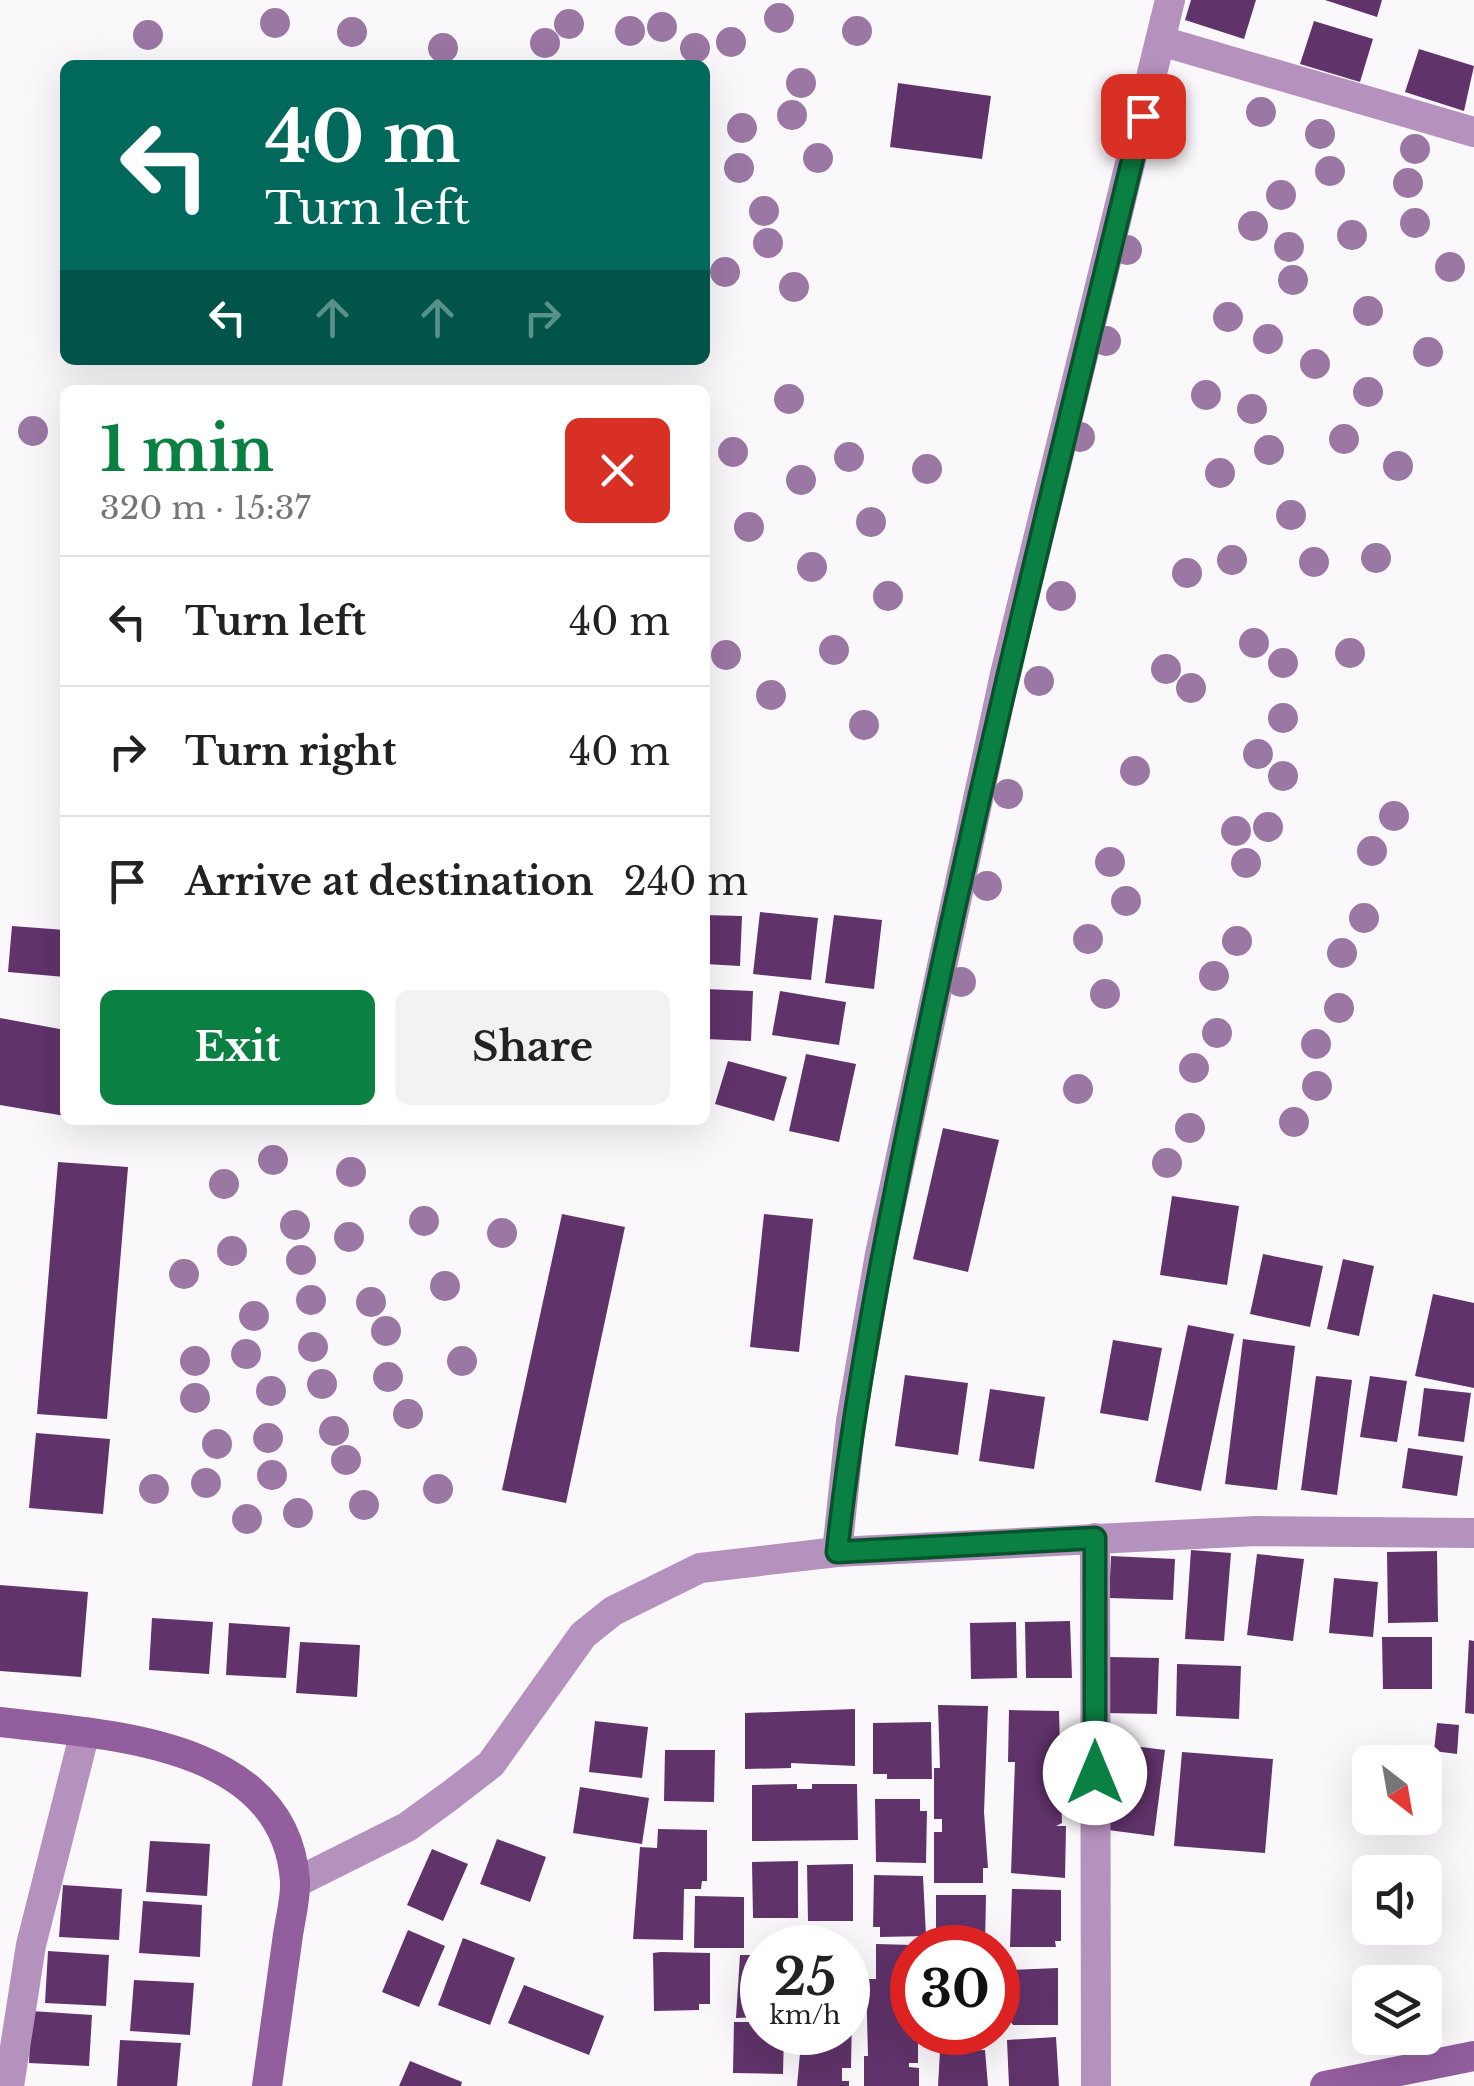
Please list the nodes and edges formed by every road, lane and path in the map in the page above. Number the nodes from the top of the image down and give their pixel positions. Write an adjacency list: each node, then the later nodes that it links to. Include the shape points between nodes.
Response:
1 (1170, 0): 2 (street)
2 (1161, 41): 3 (street); 6 (street, via 1006,674 888,1215 851,1421)
3 (1474, 132)
4 (1474, 1533): 5 (street, via 1256,1530)
5 (1095, 1538): 6 (street); 14 (street)
6 (837, 1552): 9 (street, via 700,1568 613,1611 564,1656 491,1764 407,1827)
7 (0, 1722): 8 (street)
8 (85, 1732): 9 (street, via 196,1758 245,1784 270,1812); 10 (street)
9 (295, 1883): 13 (street)
10 (8, 2052): 12 (street)
11 (1474, 2056): 15 (street)
12 (9, 2086)
13 (268, 2086)
14 (1096, 2086)
15 (1325, 2086)

